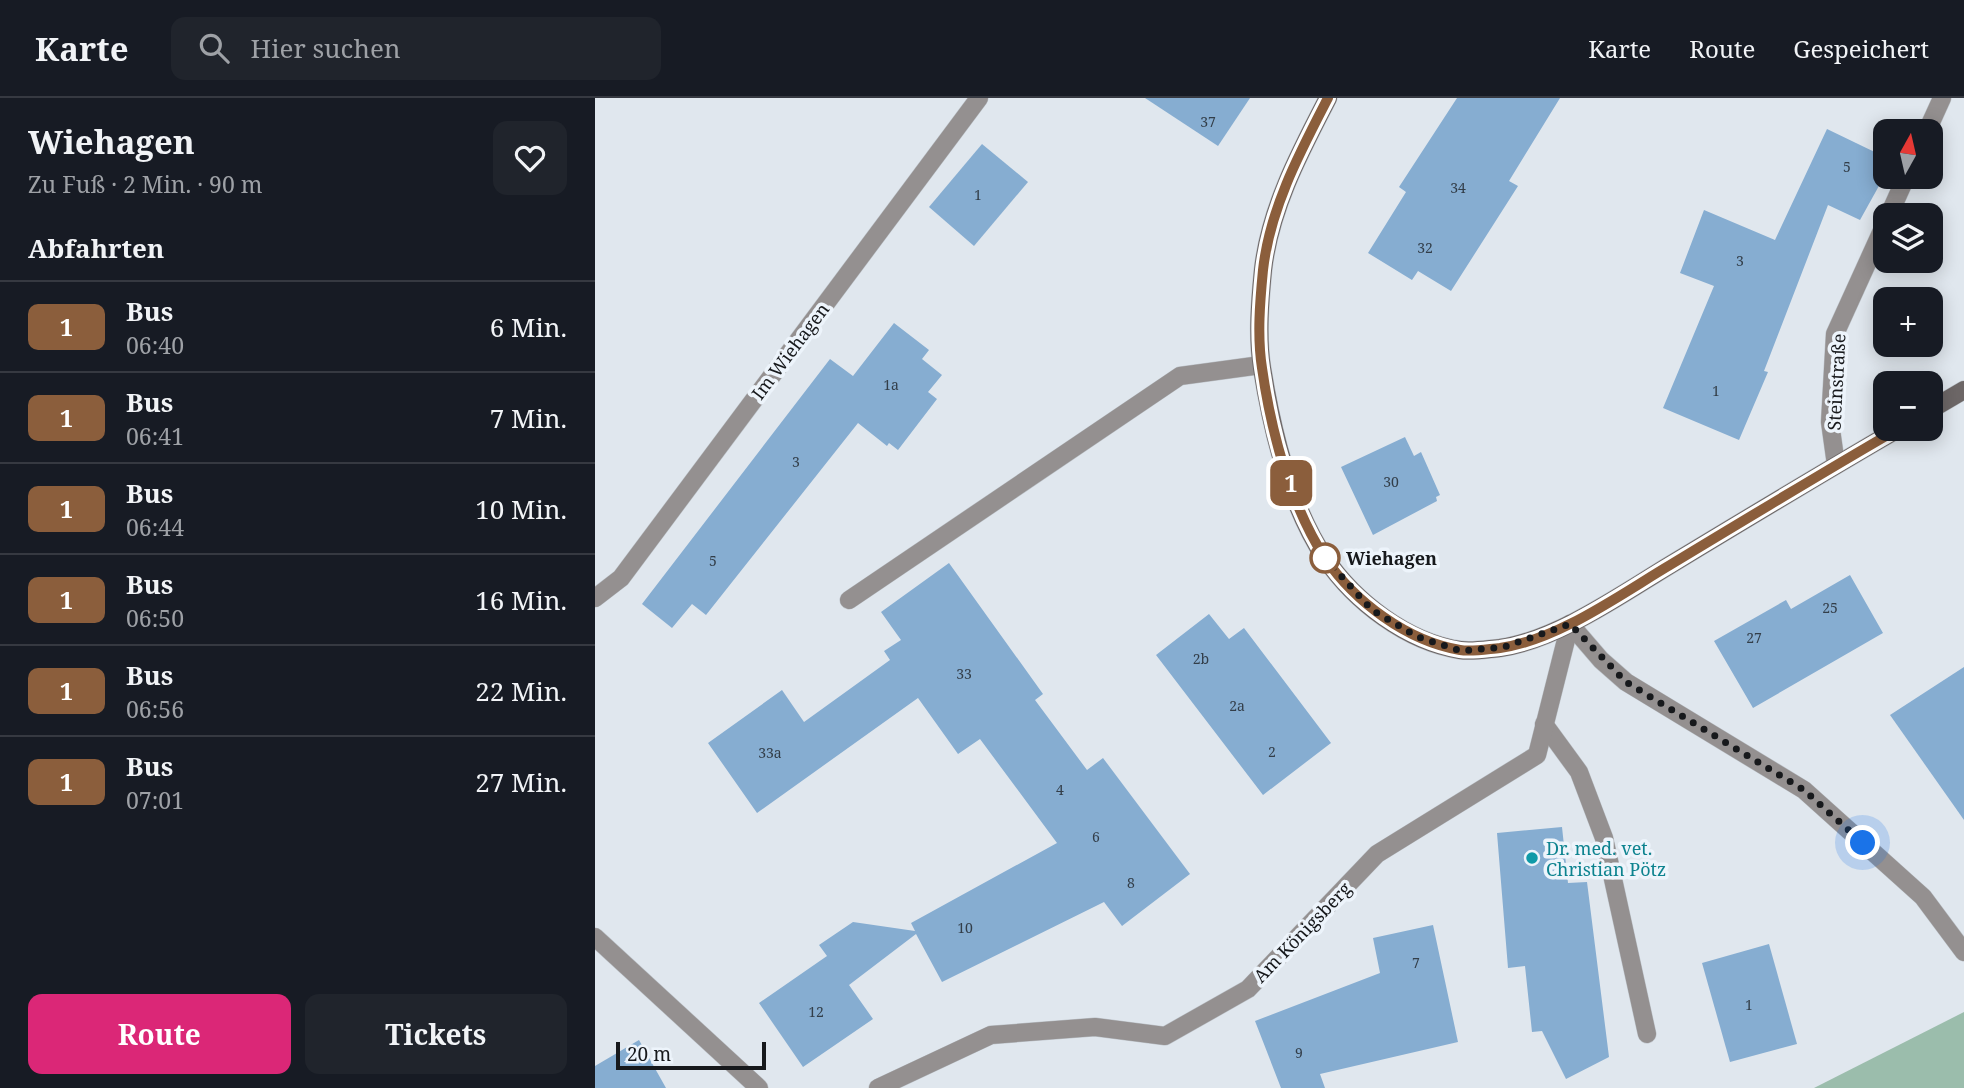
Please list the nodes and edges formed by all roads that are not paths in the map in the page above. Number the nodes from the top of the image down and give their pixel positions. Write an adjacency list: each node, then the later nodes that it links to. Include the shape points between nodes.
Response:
1 (979, 98): 11 (street, Im Wiehagen, via 621,578)
2 (1328, 98): 6 (main road, via 1296,158 1276,213 1264,266)
3 (1942, 98): 4 (street)
4 (1932, 119)
5 (1873, 250): 10 (street, Steinstraße, via 1835,334 1830,422)
6 (1261, 365): 12 (street, via 1180,376); 13 (main road, via 1276,436 1296,497 1325,558 1372,610 1418,637 1461,651 1504,647)
7 (1964, 390): 8 (main road)
8 (1943, 402)
9 (1877, 441): 10 (main road)
10 (1836, 465): 13 (main road)
11 (595, 598)
12 (849, 600)
13 (1570, 624): 14 (street, Am Königsberg); 16 (street, via 1626,682 1804,790 1923,897)
14 (1544, 724): 17 (street, via 1579,772 1604,838); 19 (street, Am Königsberg, via 1537,755 1377,854 1248,989 1165,1036 1095,1027 991,1035)
15 (595, 937): 18 (street)
16 (1964, 952)
17 (1647, 1034)
18 (759, 1088)
19 (878, 1088)

